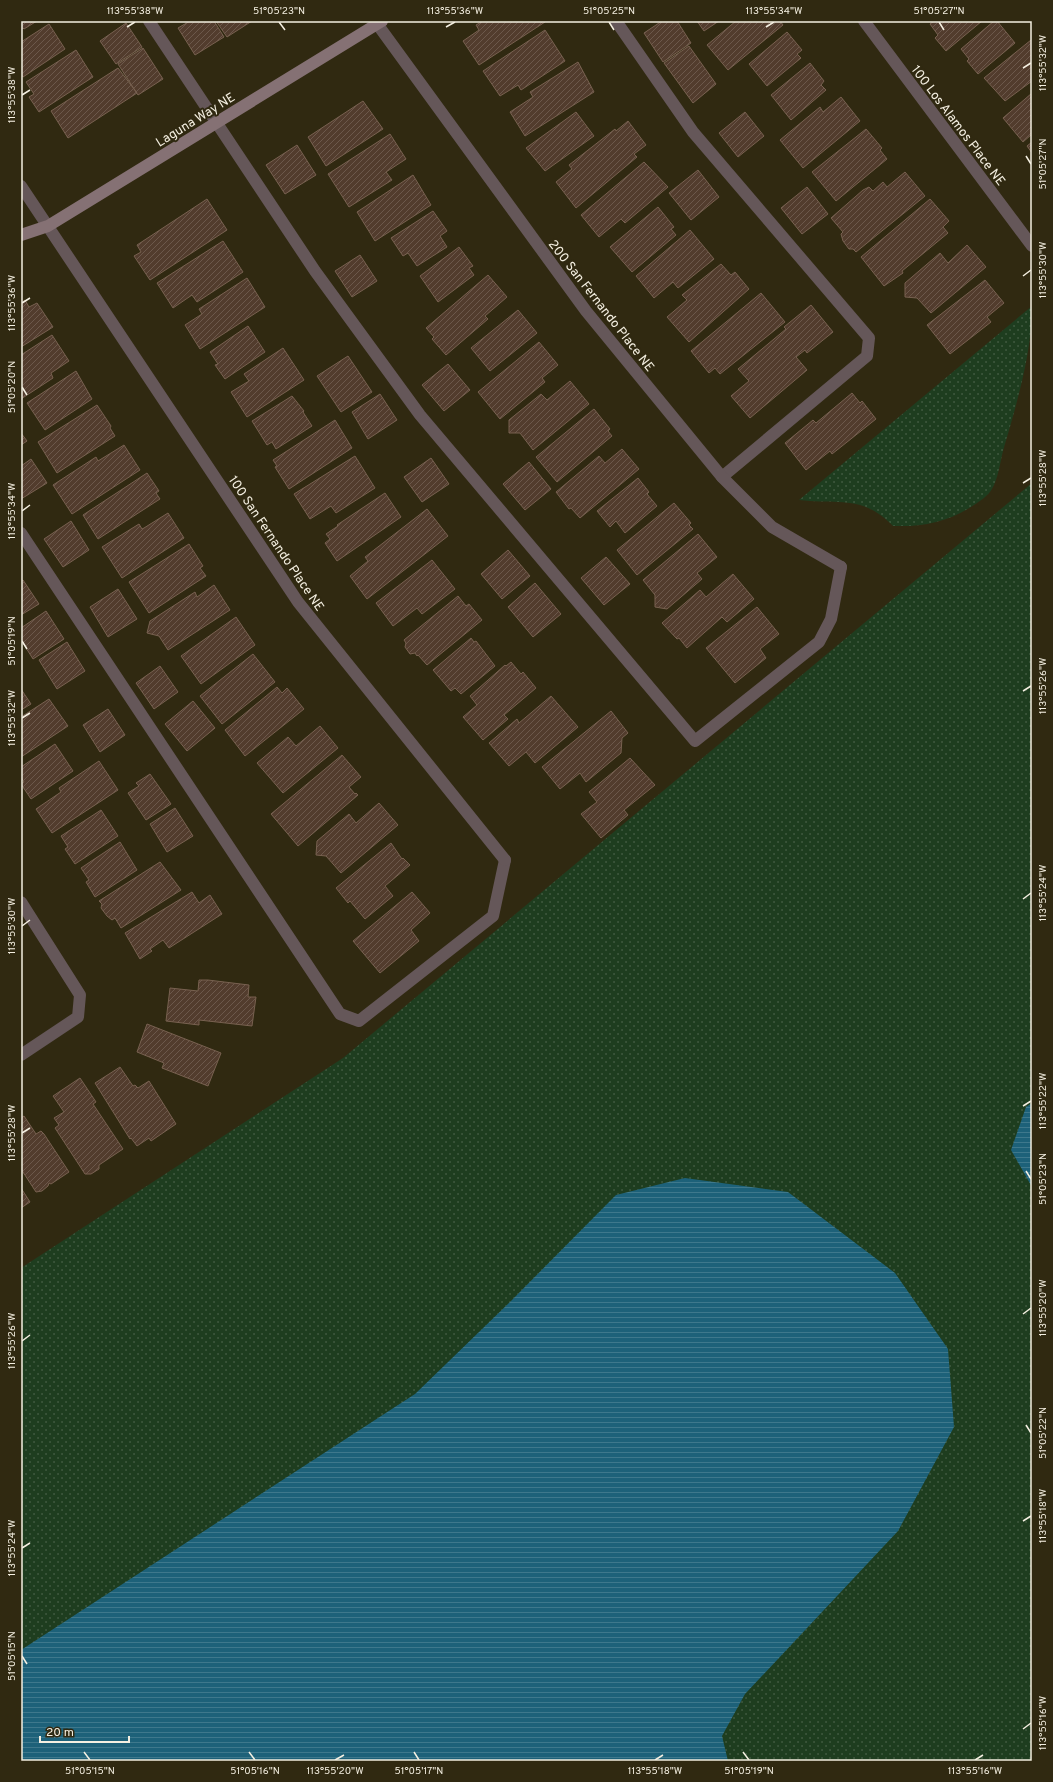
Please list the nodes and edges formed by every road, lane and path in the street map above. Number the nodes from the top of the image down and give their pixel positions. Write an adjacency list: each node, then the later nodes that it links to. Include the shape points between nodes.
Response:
1 (149, 21): 5 (street)
2 (616, 21): 10 (street, via 693,132 869,338 867,356)
3 (864, 21): 9 (street, 100 Los Alamos Place NE)
4 (378, 22): 5 (street, Laguna Way NE); 10 (street, 200 San Fernando Place NE, via 586,311)
5 (215, 123): 7 (street, Laguna Way NE); 10 (street, 200 San Fernando Place NE, via 315,271 420,415 695,740 818,642 831,618 840,568 772,527)
6 (21, 186): 7 (street, 100 San Fernando Place NE)
7 (48, 226): 8 (street, Laguna Way NE); 11 (street, 100 San Fernando Place NE, via 298,602 505,860 493,916 358,1021 340,1014)
8 (21, 235)
9 (1032, 246)
10 (722, 477)
11 (21, 533)
12 (21, 902): 13 (street, via 80,995 78,1017)
13 (21, 1055)

